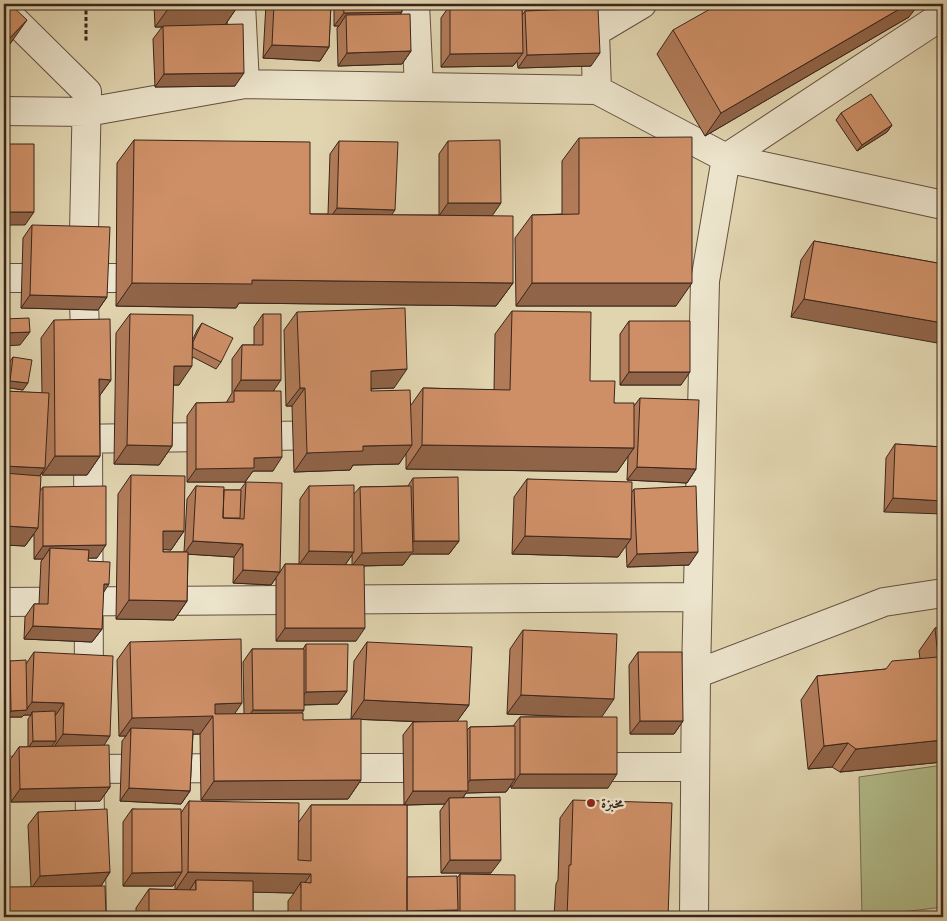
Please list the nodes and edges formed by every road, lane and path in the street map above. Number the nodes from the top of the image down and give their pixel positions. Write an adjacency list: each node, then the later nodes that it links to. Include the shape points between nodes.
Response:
1 (241, 4): 8 (street)
2 (415, 4): 9 (street)
3 (594, 4): 7 (street)
4 (642, 4): 7 (street)
5 (4, 10): 12 (street, via 87,92)
6 (943, 15): 13 (street)
7 (595, 32): 10 (street)
8 (245, 84): 9 (street); 12 (street)
9 (419, 87): 10 (street)
10 (597, 90): 13 (street)
11 (4, 111): 12 (street)
12 (87, 112): 16 (street)
13 (726, 158): 14 (street); 24 (street, via 695,281 692,427)
14 (943, 205)
15 (4, 278): 16 (street)
16 (84, 278): 17 (street); 18 (street)
17 (182, 278)
18 (87, 383)
19 (88, 411): 22 (street)
20 (356, 434): 22 (street)
21 (4, 440): 22 (street)
22 (88, 440): 25 (street)
23 (943, 593): 27 (street, via 884,602)
24 (698, 597): 25 (street); 27 (street)
25 (90, 600): 26 (street); 33 (street)
26 (4, 602)
27 (696, 674): 28 (street)
28 (694, 767): 32 (street); 36 (street)
29 (258, 768): 33 (street)
30 (298, 768): 31 (street)
31 (466, 768)
32 (556, 768)
33 (89, 769): 34 (street); 35 (street)
34 (4, 771)
35 (92, 917)
36 (694, 917)

